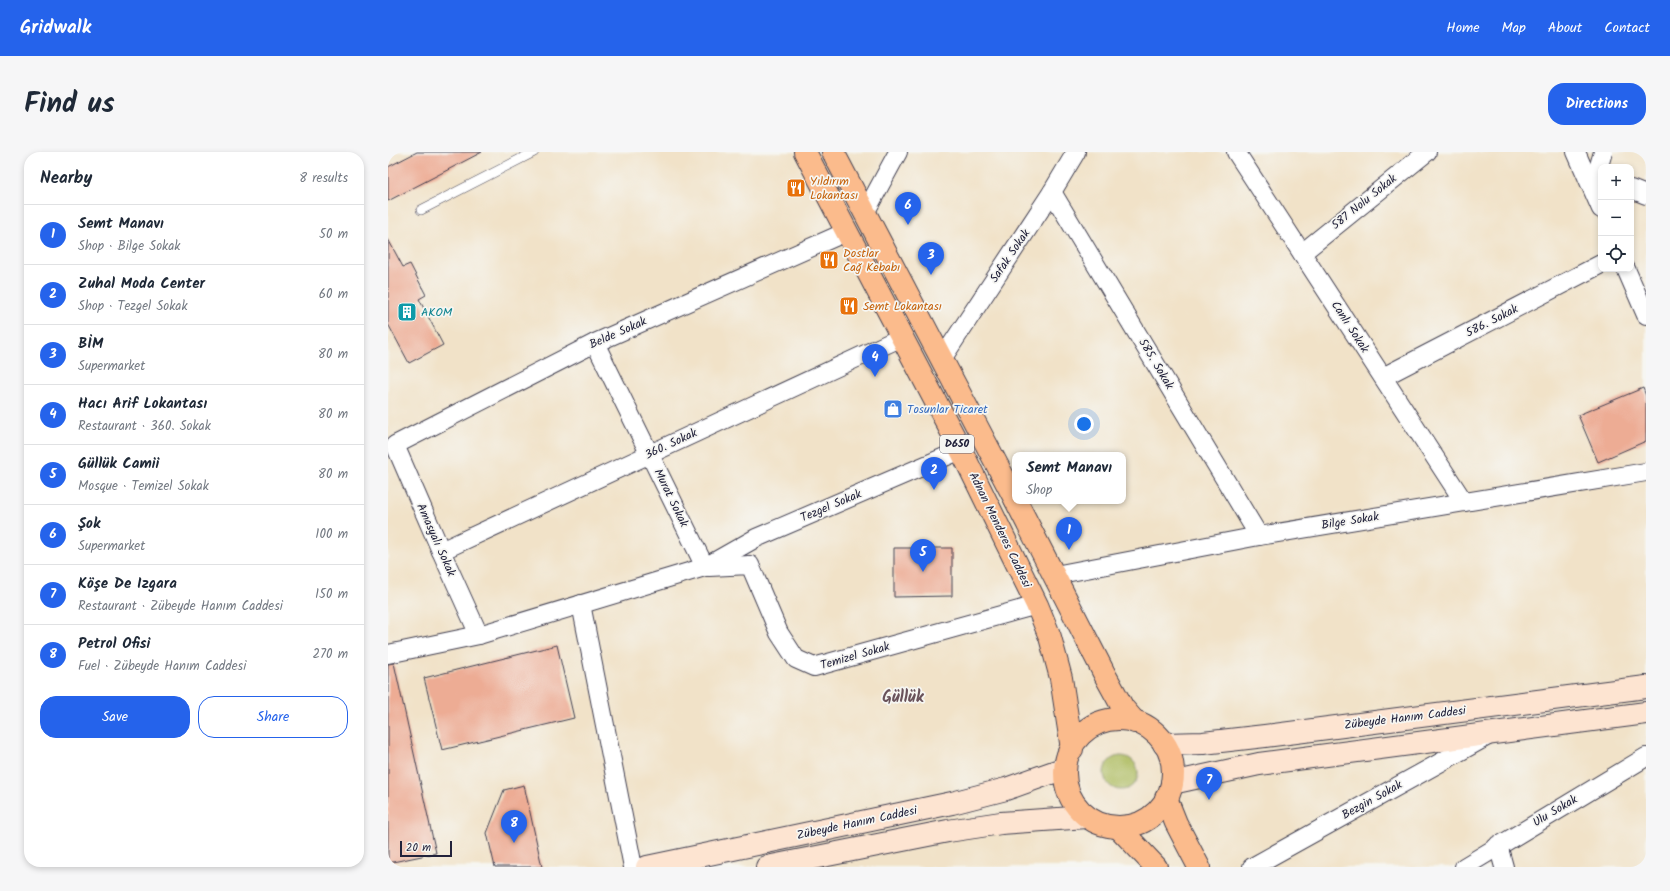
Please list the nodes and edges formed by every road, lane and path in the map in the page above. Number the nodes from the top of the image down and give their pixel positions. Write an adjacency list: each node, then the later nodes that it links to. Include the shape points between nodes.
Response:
1 (534, 152): 15 (lane)
2 (805, 152): 17 (main road, Adnan Menderes Caddesi / D650)
3 (833, 152): 16 (main road)
4 (898, 152): 16 (street)
5 (1076, 152): 12 (street, Safak Sokak)
6 (1236, 152): 18 (street, Canlı Sokak)
7 (1427, 152): 18 (street, 587 Nolu Sokak)
8 (1576, 152): 10 (street)
9 (1603, 152): 10 (street)
10 (1594, 175): 14 (street)
11 (1634, 190): 13 (street)
12 (1052, 192): 24 (street, Safak Sokak); 33 (street, 585. Sokak)
13 (1646, 195)
14 (1599, 200)
15 (421, 210)
16 (865, 213): 24 (main road)
17 (846, 232): 22 (main road, Adnan Menderes Caddesi / D650); 23 (street, Belde Sokak)
18 (1302, 253): 25 (street, Canlı Sokak)
19 (1598, 266): 25 (street, 586. Sokak)
20 (1627, 272): 21 (street)
21 (1646, 315)
22 (902, 337): 27 (main road, Adnan Menderes Caddesi / D650); 28 (street, 360. Sokak)
23 (595, 343): 26 (street, Belde Sokak); 28 (street, Murat Sokak)
24 (942, 359): 30 (main road)
25 (1383, 377): 31 (street, Canlı Sokak)
26 (395, 445): 34 (street, Amasyalı Sokak)
27 (961, 450): 35 (street, Tezgel Sokak, via 756,538); 38 (main road, Adnan Menderes Caddesi / D650)
28 (650, 454): 34 (street, 360. Sokak); 35 (street, Murat Sokak)
29 (1646, 472): 31 (street, Bilge Sokak)
30 (1012, 494)
31 (1464, 502): 33 (street, Bilge Sokak)
32 (1017, 504): 36 (main road)
33 (1259, 536): 36 (street, Bilge Sokak)
34 (441, 551): 39 (street, Amasyalı Sokak)
35 (705, 567): 37 (street); 38 (street, Temizel Sokak, via 750,564 779,633 796,659 814,667)
36 (1055, 576): 43 (main road, via 1123,708)
37 (581, 604): 39 (street); 52 (street)
38 (1037, 605): 47 (main road, Adnan Menderes Caddesi / D650, via 1050,637 1061,678)
39 (479, 634): 40 (street)
40 (388, 654)
41 (1646, 686): 45 (main road, Zübeyde Hanım Caddesi, via 1265,736 1203,743)
42 (1646, 713): 44 (main road)
43 (1135, 722): 45 (main road, via 1144,725); 47 (main road, via 1108,720 1090,727 1077,740)
44 (1492, 734): 48 (main road, via 1259,764); 57 (street, Bezgin Sokak)
45 (1164, 744): 48 (main road, via 1170,752 1172,765)
46 (1646, 757): 51 (street, Ulu Sokak)
47 (1068, 759): 49 (main road, via 1068,790 1076,805); 53 (main road, Zübeyde Hanım Caddesi, via 1006,789 952,803)
48 (1169, 790): 50 (main road, via 1163,805 1151,817 1136,825); 56 (main road, via 1176,823)
49 (1088, 817): 50 (main road, via 1102,825); 54 (main road, Zübeyde Hanım Caddesi, via 1008,822 948,831)
50 (1119, 828): 55 (main road)
51 (1498, 845): 58 (street, Ulu Sokak); 59 (street)
52 (633, 867)
53 (647, 867)
54 (767, 867)
55 (1156, 867)
56 (1199, 867)
57 (1252, 867)
58 (1464, 867)
59 (1504, 867)

